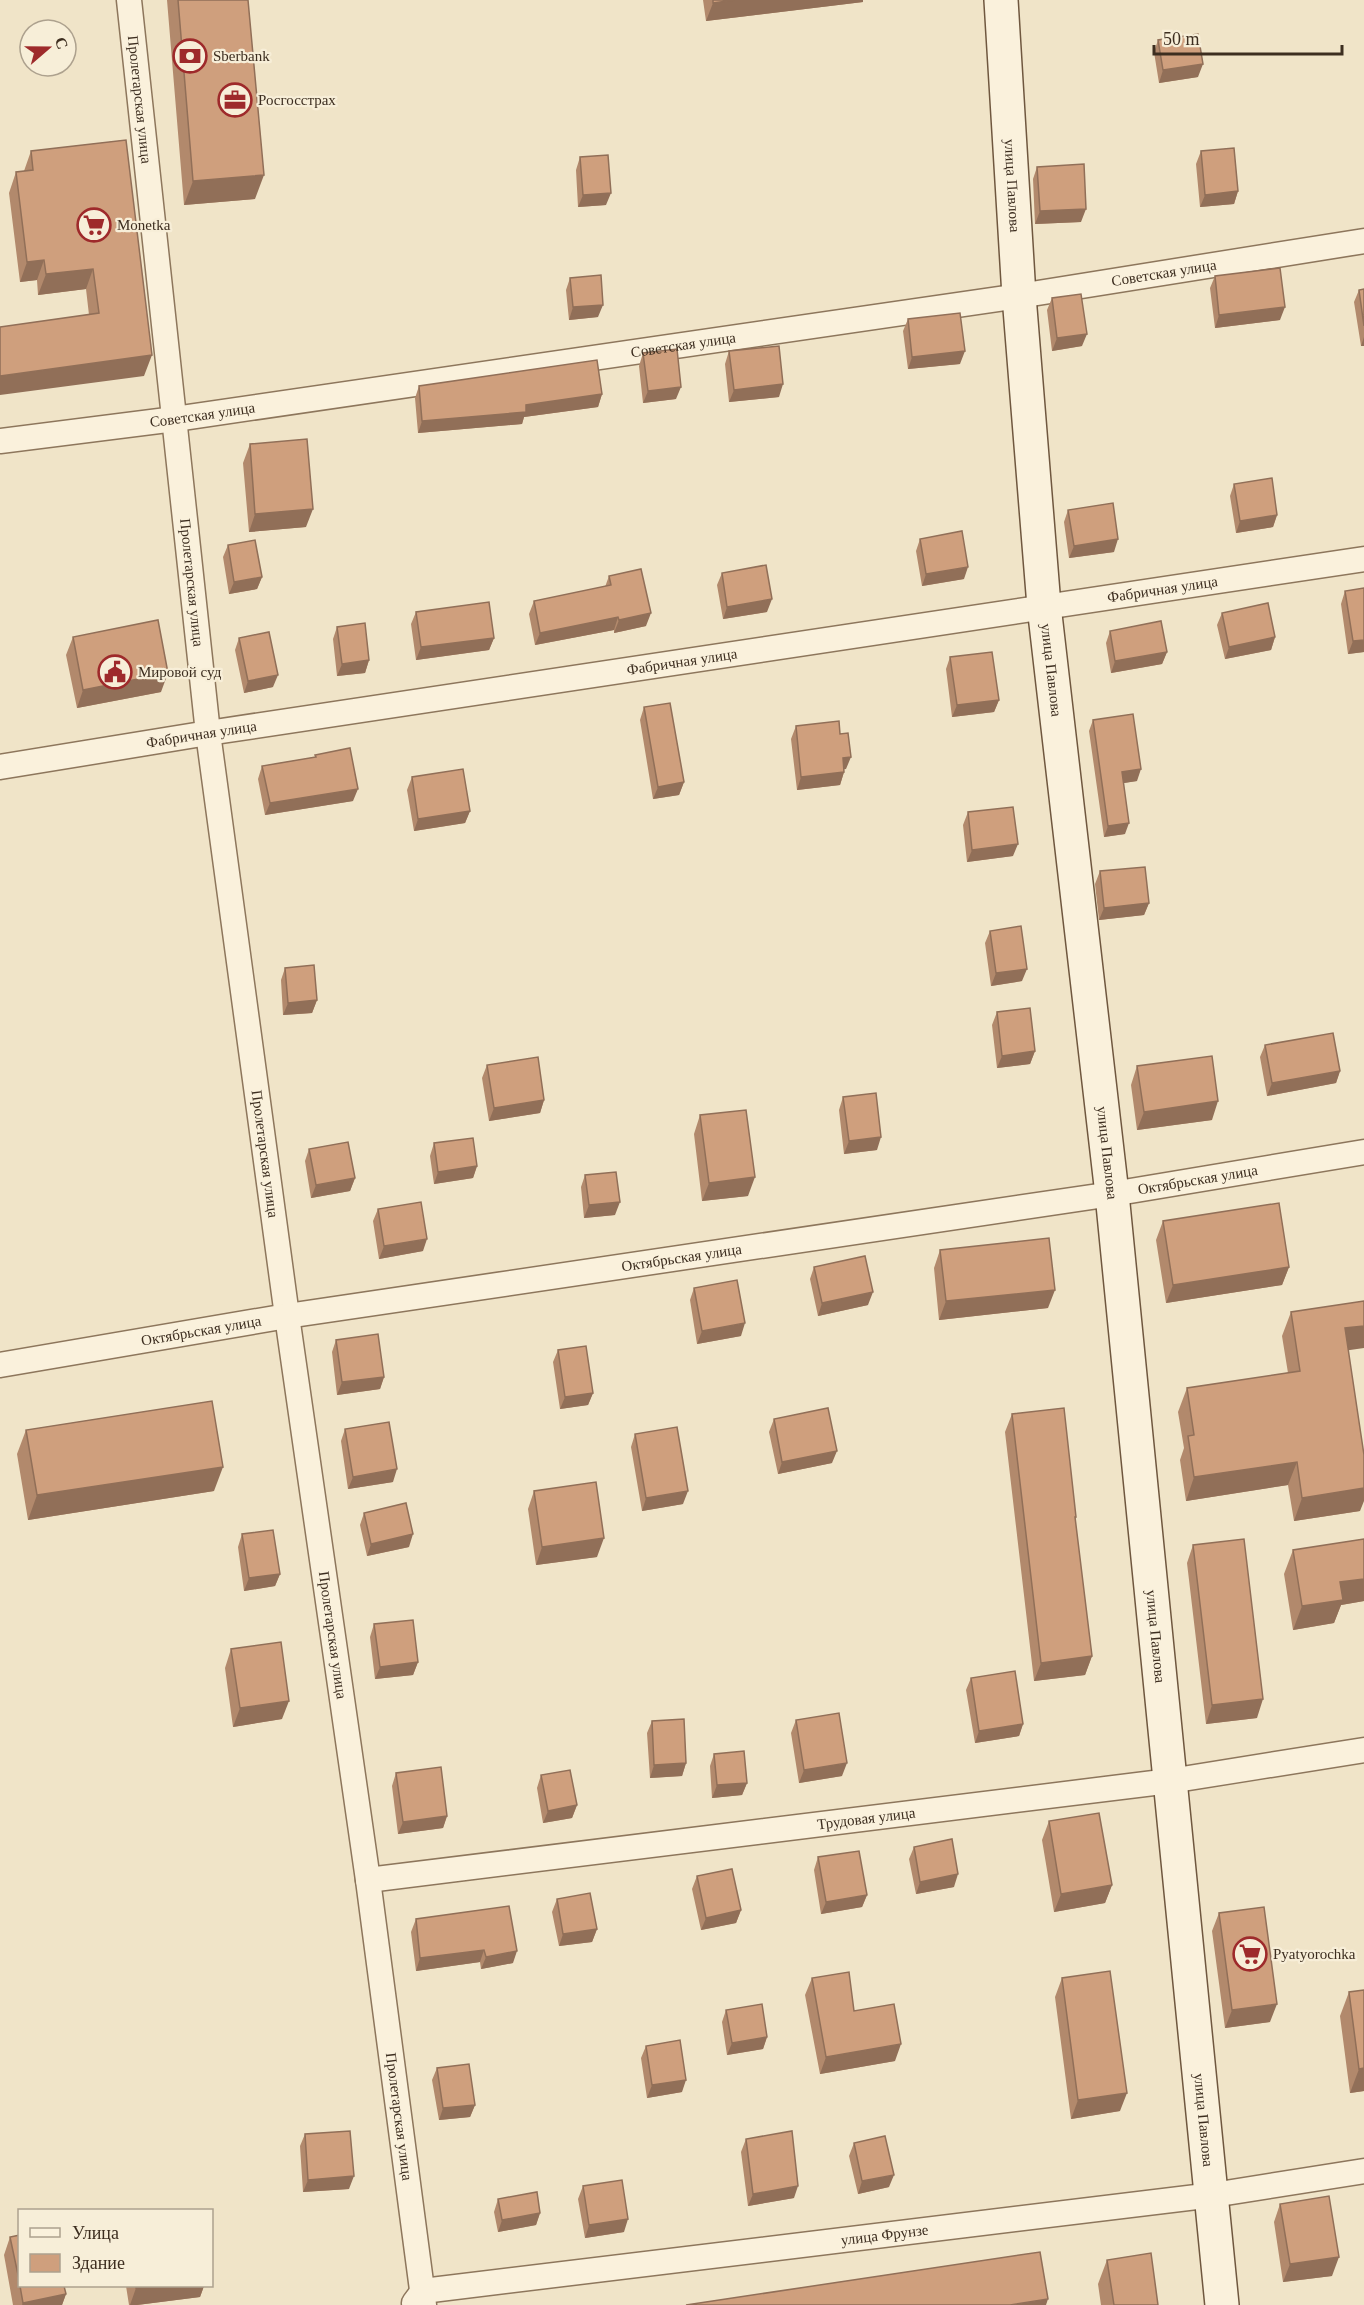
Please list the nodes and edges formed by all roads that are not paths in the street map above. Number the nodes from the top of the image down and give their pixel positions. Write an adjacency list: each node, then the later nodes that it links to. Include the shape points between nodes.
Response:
1 (129, 0): 5 (street, Пролетарская улица)
2 (1001, 0): 4 (street, улица Павлова)
3 (1364, 241): 4 (street, Советская улица)
4 (1019, 296): 5 (street, Советская улица); 8 (street, улица Павлова)
5 (175, 419): 6 (street, Советская улица); 9 (street, Пролетарская улица)
6 (0, 441)
7 (1364, 560): 8 (street, Фабричная улица)
8 (1044, 606): 9 (street, Фабричная улица); 12 (street, улица Павлова)
9 (207, 733): 10 (street, Фабричная улица); 13 (street, Пролетарская улица)
10 (0, 767)
11 (1364, 1152): 12 (street, Октябрьская улица)
12 (1112, 1194): 13 (street, Октябрьская улица); 16 (street, улица Павлова)
13 (287, 1316): 14 (street, Октябрьская улица); 17 (street, Пролетарская улица)
14 (0, 1365)
15 (1364, 1750): 16 (street, Трудовая улица)
16 (1170, 1781): 17 (street, Трудовая улица); 19 (street, улица Павлова)
17 (368, 1880): 20 (street, Пролетарская улица)
18 (1364, 2171): 19 (street, улица Фрунзе)
19 (1213, 2195): 20 (street, улица Фрунзе); 21 (street, улица Павлова)
20 (420, 2301)
21 (1222, 2305)

